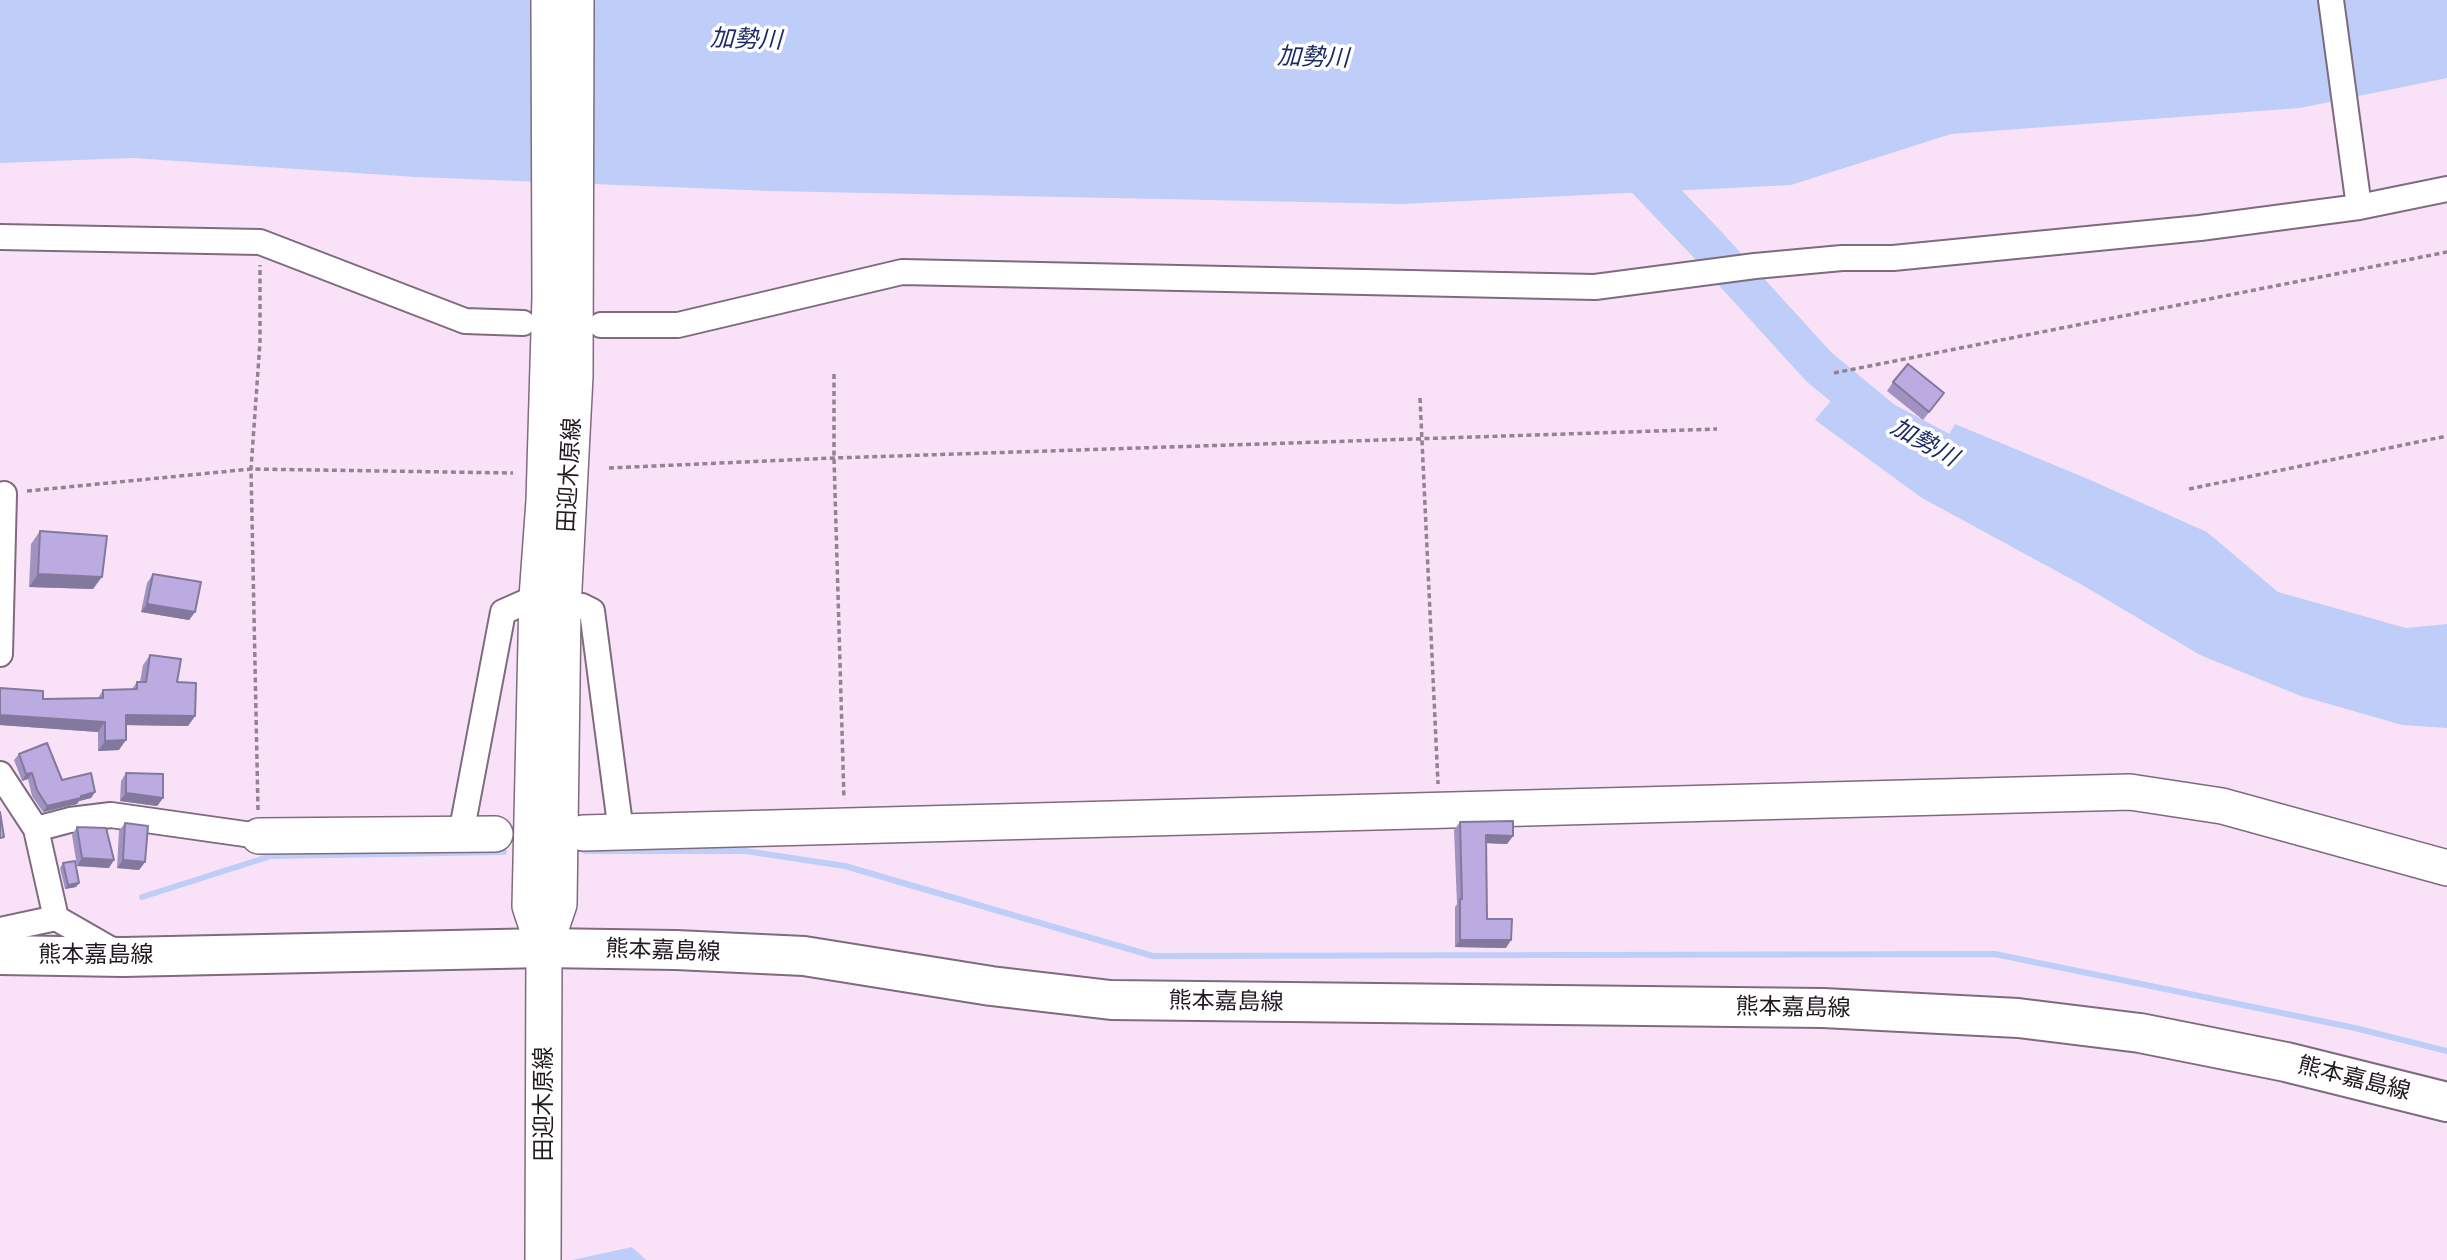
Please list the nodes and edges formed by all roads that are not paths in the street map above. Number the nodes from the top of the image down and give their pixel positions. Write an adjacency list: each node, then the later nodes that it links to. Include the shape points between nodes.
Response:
1 (550, 0): 7 (street, 田迎木原線)
2 (576, 0): 7 (street, 田迎木原線)
3 (2331, 0): 5 (street)
4 (2447, 189): 5 (street)
5 (2359, 207): 9 (street, via 2200,228 1921,255 1755,265 1595,287 902,272 678,325)
6 (0, 237): 8 (street, via 260,242 466,321)
7 (563, 269): 11 (street, 田迎木原線, via 575,376)
8 (523, 323)
9 (601, 325)
10 (4, 494): 12 (street)
11 (550, 603): 15 (street, via 592,611); 17 (street, via 503,612); 23 (street, 田迎木原線, via 559,904)
12 (0, 654)
13 (0, 774): 14 (street)
14 (36, 828): 19 (street, via 111,815); 21 (street)
15 (621, 832): 16 (street); 20 (street, via 2130,792 2222,806)
16 (583, 833)
17 (461, 834): 18 (street); 19 (street)
18 (495, 834)
19 (259, 836)
20 (2447, 869)
21 (56, 918): 22 (street); 25 (street)
22 (0, 930)
23 (544, 948): 25 (main road, 熊本嘉島線); 26 (main road, 熊本嘉島線, via 804,956 1111,1000 1823,1008 2018,1018 2140,1033 2286,1062); 27 (street, 田迎木原線)
24 (0, 955): 25 (main road, 熊本嘉島線)
25 (123, 957)
26 (2447, 1102)
27 (543, 1260)

